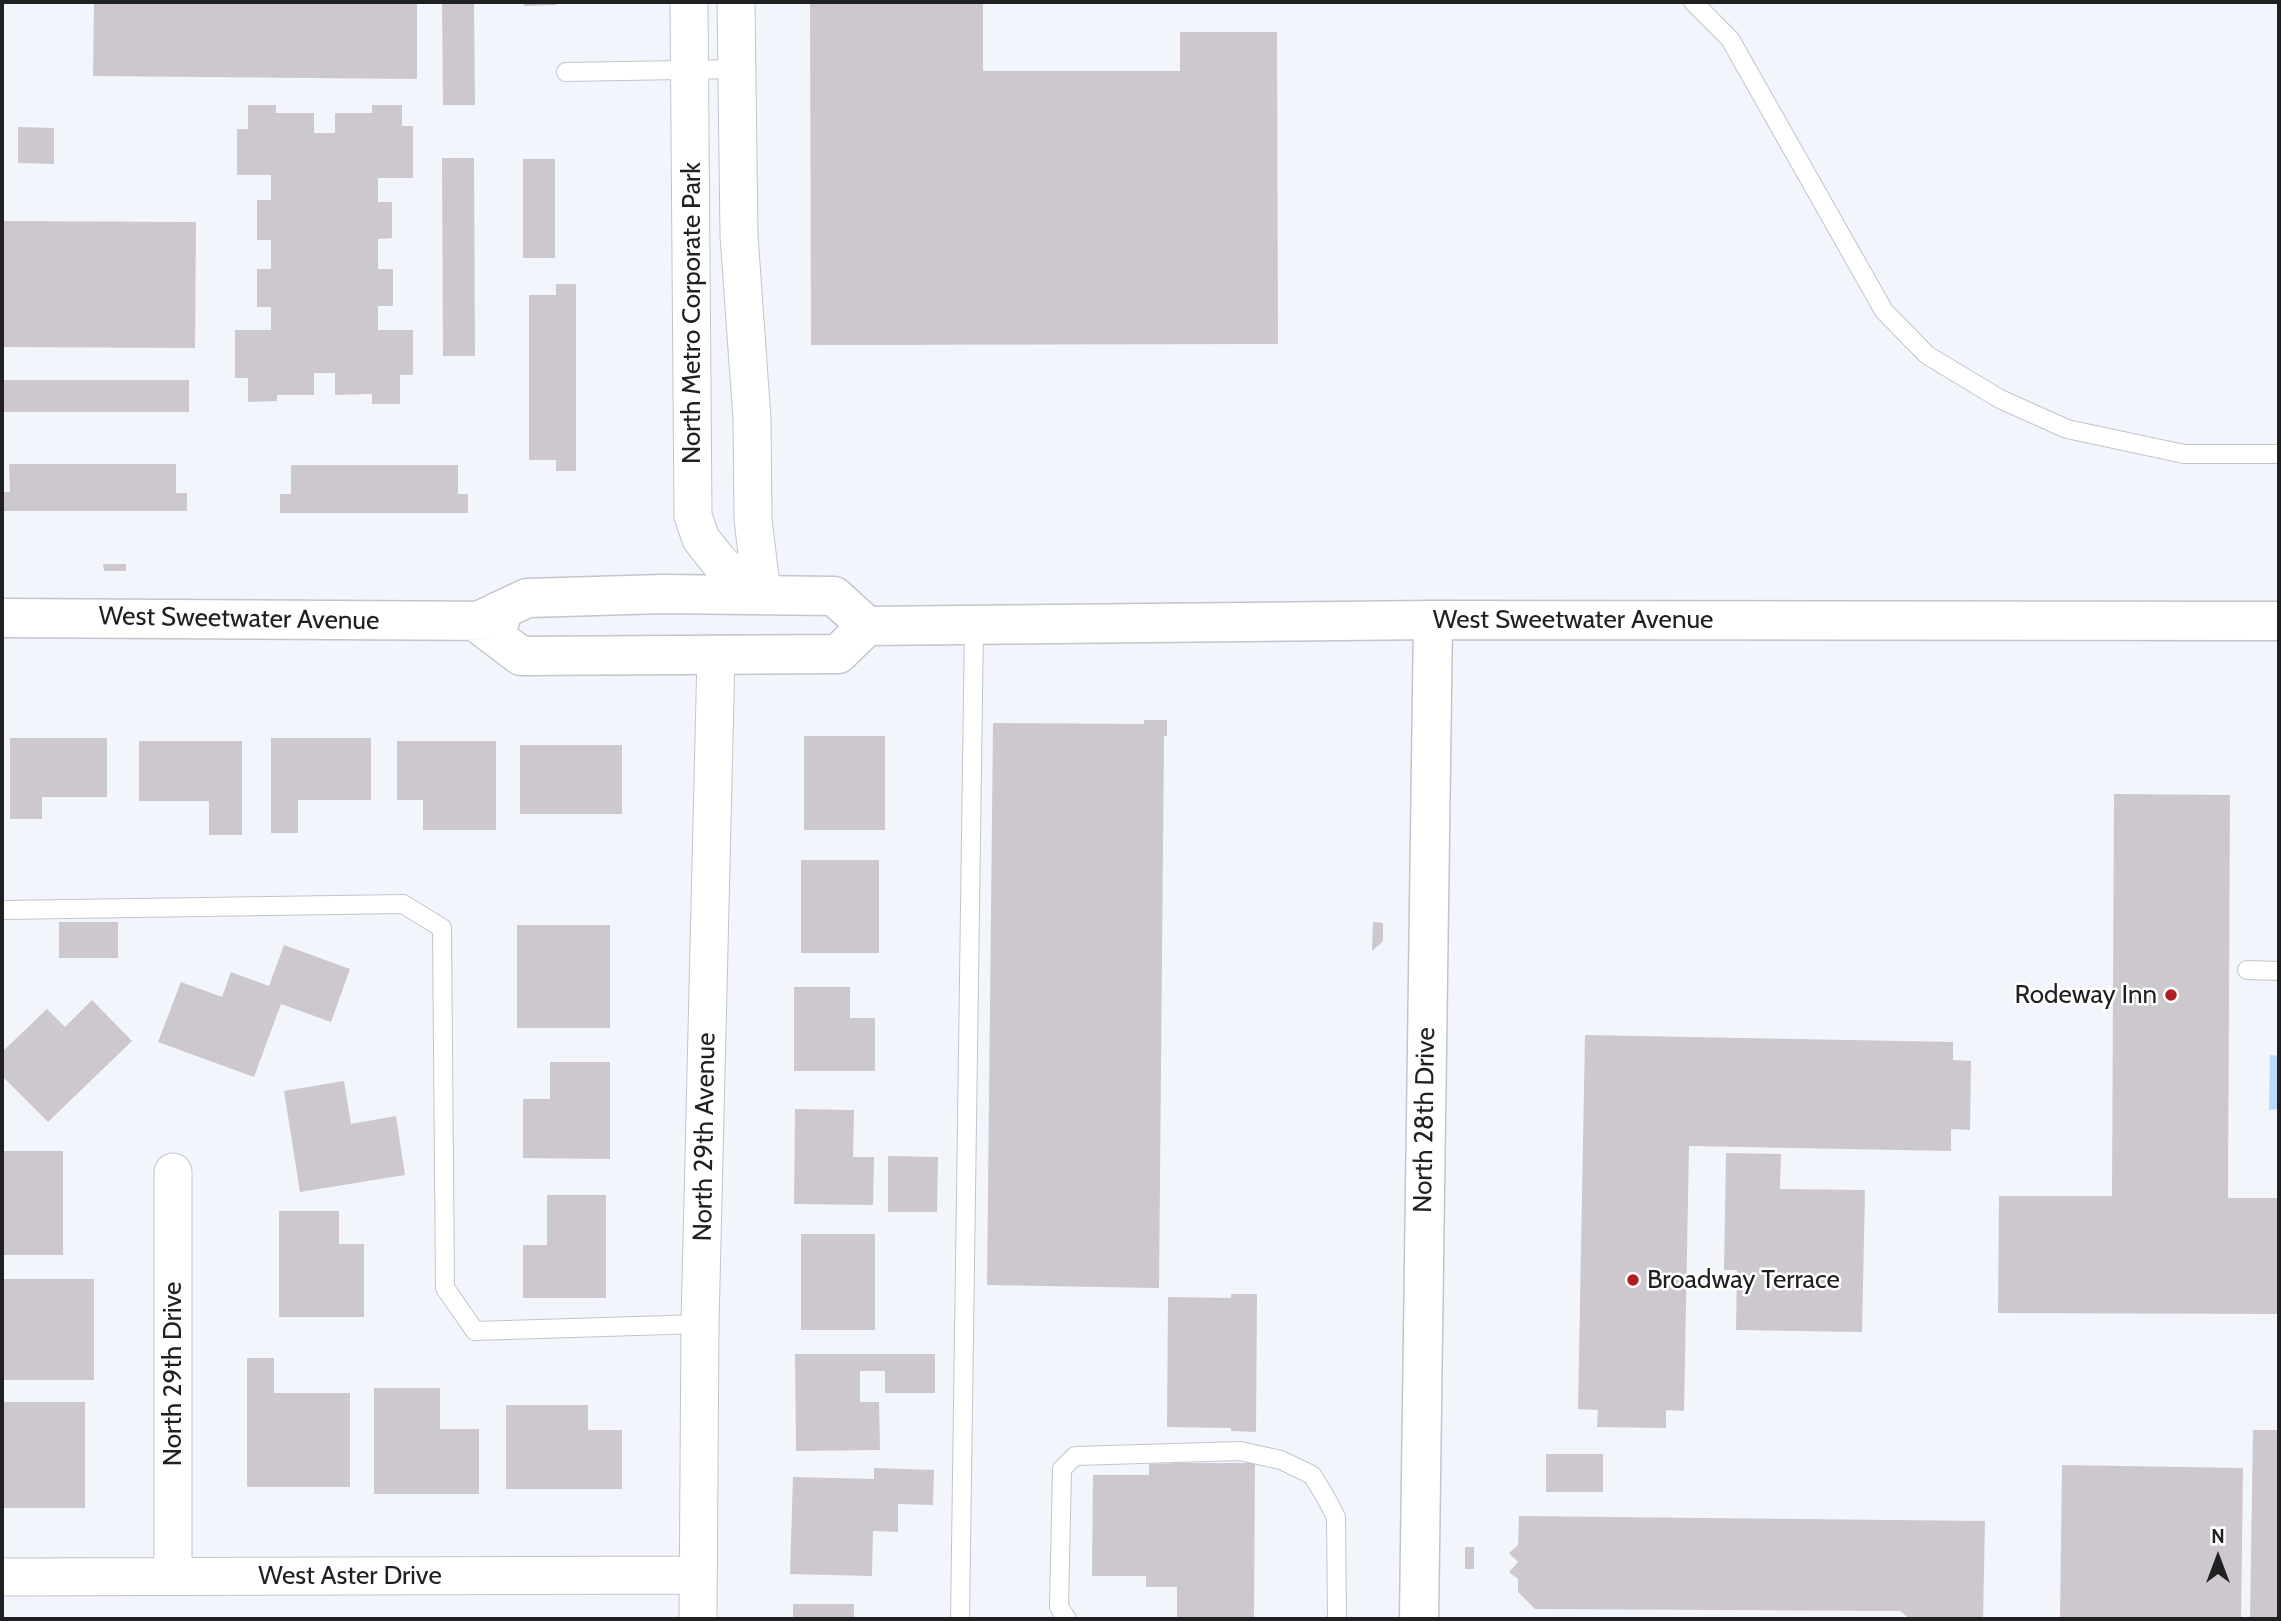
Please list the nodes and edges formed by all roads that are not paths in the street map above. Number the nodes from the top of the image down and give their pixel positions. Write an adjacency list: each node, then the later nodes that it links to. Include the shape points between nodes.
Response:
1 (689, 2): 5 (street, North Metro Corporate Park)
2 (736, 2): 4 (street, North Metro Corporate Park)
3 (1693, 2): 7 (lane, via 1730,39 1884,311 1927,355 2000,399 2067,429 2184,454)
4 (737, 69): 5 (lane); 8 (street, North Metro Corporate Park, via 739,236)
5 (692, 71): 6 (lane); 8 (street, North Metro Corporate Park, via 693,516 701,539 721,564)
6 (566, 72)
7 (2279, 454)
8 (762, 596): 9 (street, West Sweetwater Avenue); 15 (street, via 834,596); 16 (street, North Metro Corporate Park); 17 (street)
9 (674, 604): 13 (street, West Sweetwater Avenue, via 527,598); 17 (street, via 700,628)
10 (2, 618): 13 (street, West Sweetwater Avenue)
11 (1433, 620): 12 (street, West Sweetwater Avenue); 14 (street, West Sweetwater Avenue); 30 (street, North 28th Drive)
12 (2279, 621)
13 (476, 622): 17 (street, via 521,656)
14 (974, 625): 15 (street, West Sweetwater Avenue); 27 (lane)
15 (867, 626): 16 (street)
16 (838, 654): 17 (street)
17 (716, 655): 22 (street, North 29th Avenue)
18 (2, 909): 22 (lane, via 403,904 442,928 444,1288 475,1331)
19 (2247, 970): 20 (lane)
20 (2279, 971)
21 (173, 1172): 24 (street, North 29th Drive)
22 (700, 1324): 23 (street, North 29th Avenue)
23 (698, 1575): 24 (street, West Aster Drive); 26 (street, North 29th Avenue)
24 (173, 1576): 25 (street, West Aster Drive)
25 (2, 1577)
26 (698, 1619)
27 (960, 1619)
28 (1067, 1619): 29 (lane, via 1059,1607 1062,1469 1075,1455 1240,1451 1281,1460 1312,1475 1325,1496 1336,1517)
29 (1337, 1619)
30 (1419, 1619)

